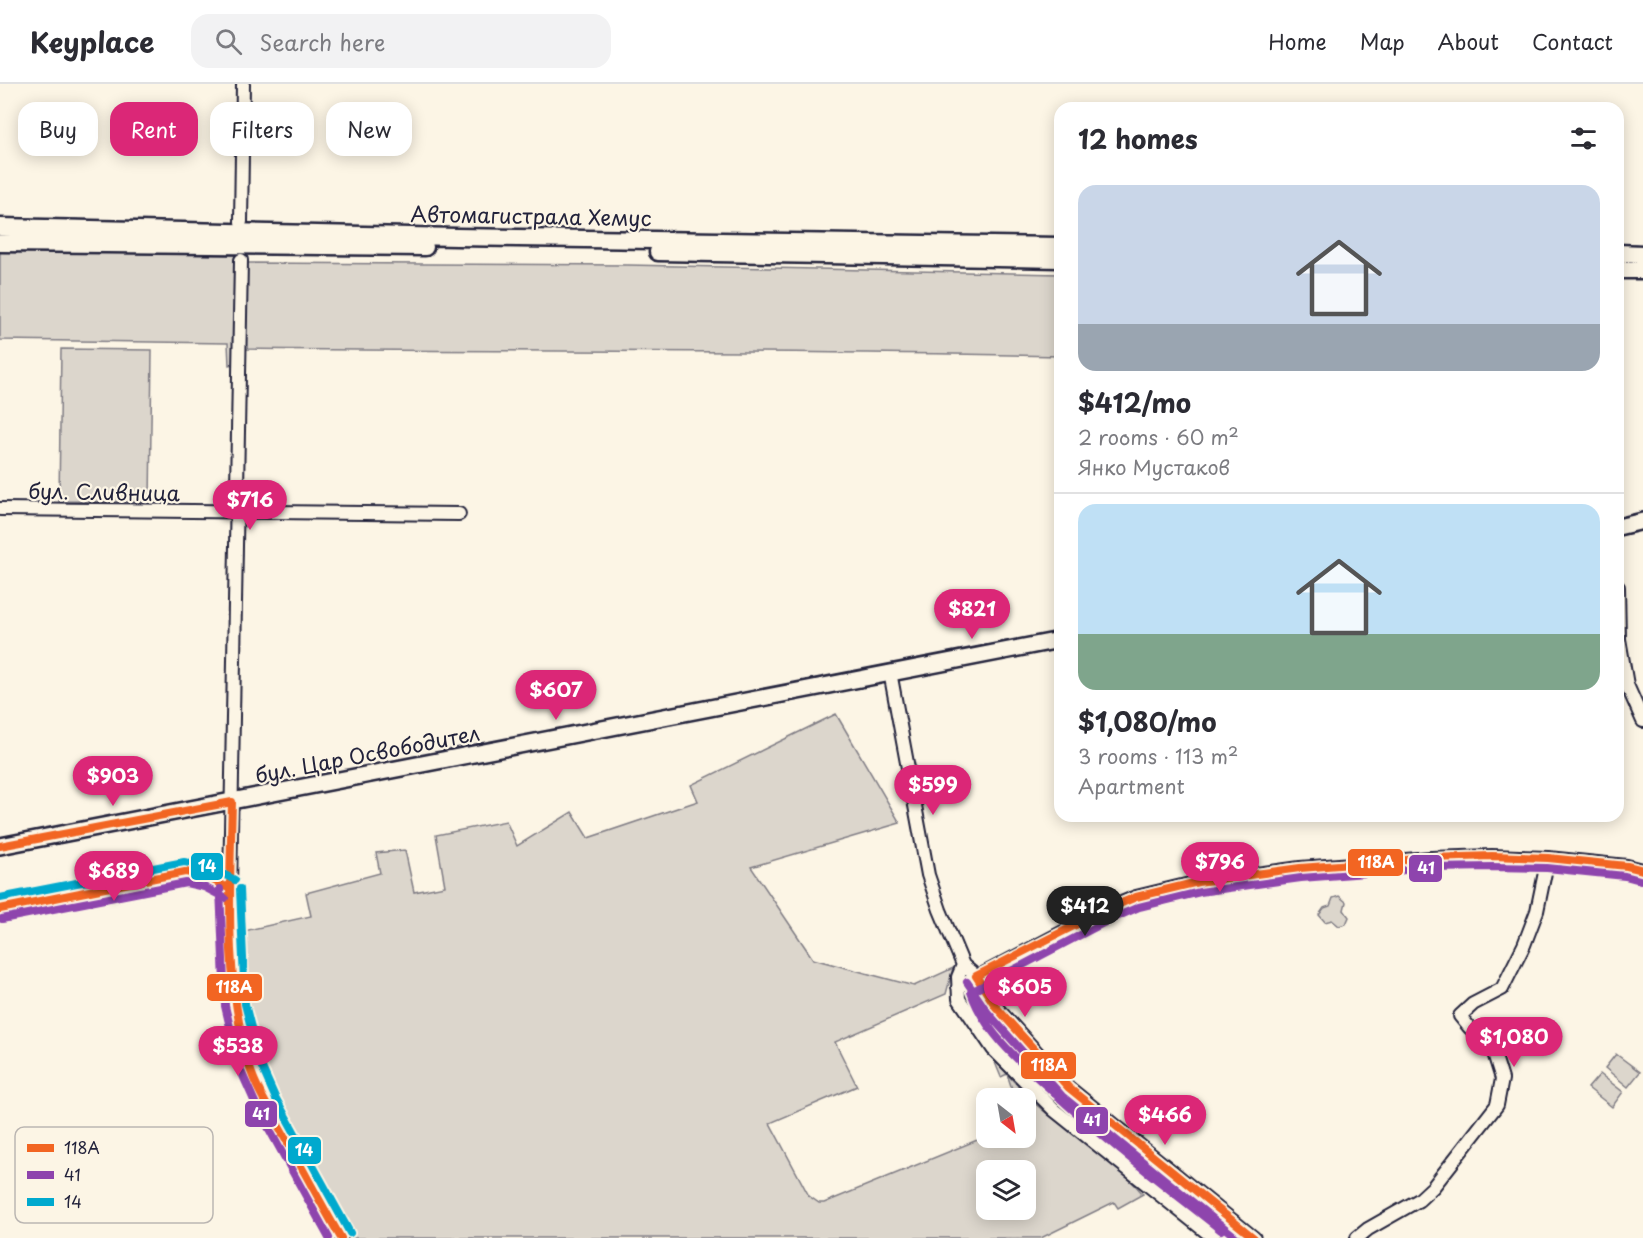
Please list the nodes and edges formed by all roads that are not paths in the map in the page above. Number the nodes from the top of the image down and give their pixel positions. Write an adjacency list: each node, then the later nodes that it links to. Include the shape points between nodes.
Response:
1 (243, 84): 2 (street)
2 (241, 222)
3 (0, 227): 5 (highway, Автомагистрала Хемус)
4 (0, 243): 8 (highway, Автомагистрала Хемус)
5 (1054, 246)
6 (1624, 253): 7 (highway)
7 (1643, 254)
8 (1054, 259)
9 (241, 260): 13 (street)
10 (1624, 270): 11 (highway)
11 (1643, 270)
12 (0, 509): 13 (street, бул. Сливница)
13 (235, 512): 14 (street, бул. Сливница); 23 (street)
14 (459, 514)
15 (1643, 521): 16 (main road)
16 (1624, 526)
17 (1643, 531): 18 (main road)
18 (1624, 533)
19 (1054, 641): 21 (main road, бул. Цар Освободител)
20 (1624, 668): 22 (street)
21 (890, 672): 23 (main road, бул. Цар Освободител); 29 (street, via 928,875)
22 (1643, 721)
23 (232, 802): 24 (main road, бул. Цар Освободител); 27 (street)
24 (0, 846)
25 (1548, 858): 26 (street); 30 (street, via 1431,858 1269,871 1198,882 1136,897 1105,910); 35 (street, via 1537,911 1502,989 1473,1004 1460,1016 1494,1050 1502,1079 1497,1106 1433,1188)
26 (1643, 870)
27 (230, 889): 28 (street, via 207,876 185,872); 32 (street, via 235,1005 250,1066)
28 (0, 909)
29 (963, 965): 30 (street); 31 (street)
30 (976, 976): 31 (street); 34 (street, via 996,1007 1069,1088)
31 (958, 987): 33 (street, via 959,999 986,1040 1054,1110)
32 (341, 1238)
33 (1214, 1238)
34 (1254, 1238)
35 (1357, 1238)

